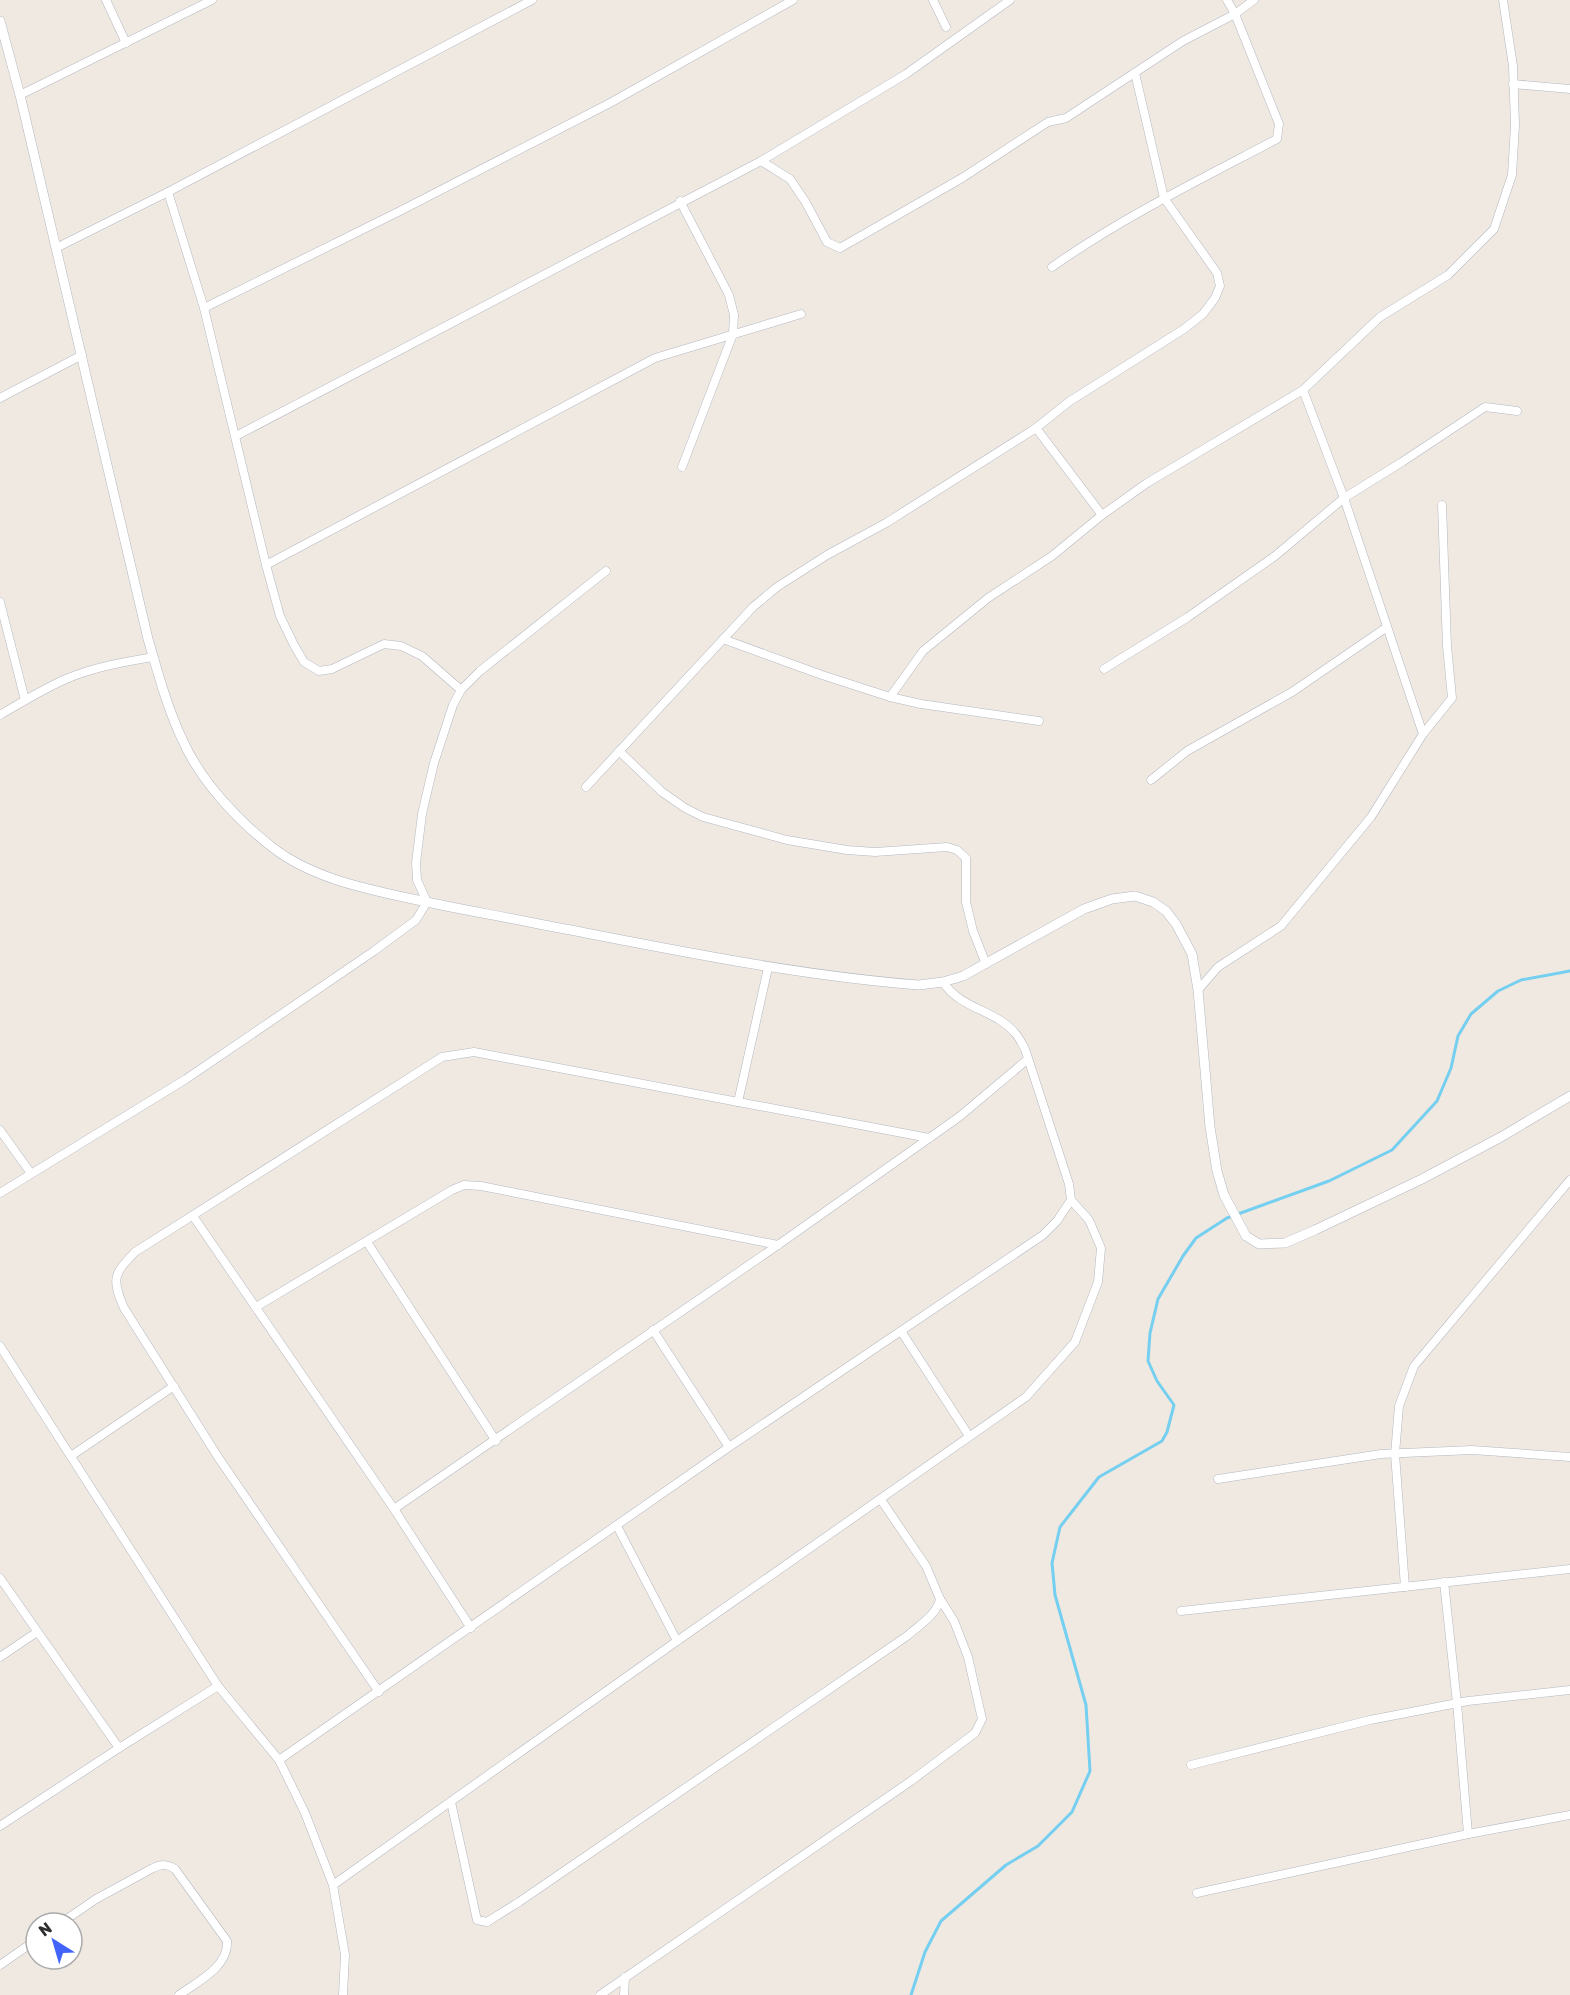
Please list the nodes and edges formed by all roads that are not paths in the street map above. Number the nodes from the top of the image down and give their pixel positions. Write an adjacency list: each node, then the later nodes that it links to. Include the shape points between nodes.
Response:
1 (106, 0): 13 (street)
2 (212, 0): 13 (street)
3 (532, 0): 19 (street)
4 (794, 0): 24 (street, via 610,103)
5 (933, 0): 12 (street)
6 (1010, 0): 18 (street, via 906,74)
7 (1227, 0): 10 (street)
8 (1254, 0): 10 (street)
9 (1503, 0): 15 (street)
10 (1235, 14): 14 (street, via 1183,41); 20 (street, via 1279,124 1277,139)
11 (0, 21): 17 (street)
12 (946, 27)
13 (126, 43): 17 (street)
14 (1135, 73): 18 (street, via 1066,118 1048,122 962,178 840,248 827,242 790,179); 20 (street)
15 (1513, 84): 16 (street); 28 (street, via 1512,175 1494,229 1448,275 1380,317)
16 (1570, 89)
17 (20, 95): 22 (street)
18 (761, 161): 21 (street)
19 (168, 192): 22 (street); 24 (street)
20 (1164, 198): 23 (street); 31 (street, via 1217,273 1220,286 1215,298 1184,329 1070,401)
21 (681, 201): 26 (street, via 729,295); 32 (street)
22 (56, 248): 27 (street)
23 (1052, 267)
24 (204, 308): 32 (street)
25 (801, 314): 26 (street)
26 (733, 334): 33 (street); 37 (street, via 655,358 622,374)
27 (82, 355): 29 (street); 42 (street)
28 (1302, 390): 34 (street); 36 (street, via 1147,483)
29 (0, 398)
30 (1517, 411): 34 (street, via 1485,406)
31 (1036, 428): 36 (street); 41 (street, via 777,587)
32 (236, 436): 37 (street)
33 (682, 467)
34 (1344, 498): 40 (street); 43 (street, via 1265,563)
35 (1442, 505): 49 (street, via 1452,698)
36 (1102, 515): 45 (street, via 923,651)
37 (266, 565): 44 (street, via 280,616 304,662 319,671 332,669 384,644 401,646 422,656)
38 (606, 571): 44 (street, via 480,670)
39 (0, 602): 46 (street)
40 (1387, 627): 49 (street); 51 (street, via 1292,692 1187,751)
41 (723, 639): 45 (street); 50 (street)
42 (153, 657): 46 (street, via 68,678); 53 (street, via 183,741 237,817 274,849 315,872 361,888)
43 (1104, 669)
44 (461, 690): 53 (street, via 434,763 422,814 416,863 417,880)
45 (890, 697): 48 (street)
46 (25, 700): 47 (street)
47 (0, 715)
48 (1039, 721)
49 (1423, 734): 57 (street, via 1371,817 1281,926 1218,967)
50 (619, 751): 52 (street); 54 (street, via 662,792 703,817 787,840 847,850 957,850 966,858 966,902)
51 (1151, 780)
52 (586, 787)
53 (427, 902): 55 (street); 63 (street, via 416,920 335,978 186,1079)
54 (986, 964): 56 (street); 57 (street, via 1084,909 1135,896 1159,907 1176,924 1192,954)
55 (768, 968): 56 (street, via 880,982); 60 (street)
56 (943, 982): 58 (street, via 961,1001 1016,1033)
57 (1198, 990): 59 (street, via 1217,1171 1224,1195 1246,1236 1258,1244 1285,1243 1316,1230 1422,1179)
58 (1028, 1059): 62 (street); 66 (street)
59 (1570, 1096)
60 (738, 1102): 62 (street); 67 (street, via 474,1053 454,1054)
61 (0, 1130): 63 (street)
62 (929, 1138): 69 (street)
63 (30, 1172): 65 (street)
64 (1570, 1180): 78 (street, via 1414,1366 1399,1406)
65 (0, 1192)
66 (1071, 1200): 72 (street, via 1043,1235); 75 (street, via 1089,1220 1101,1248 1098,1282 1075,1342 1026,1397)
67 (193, 1216): 70 (street); 74 (street, via 135,1252 118,1270 116,1290 124,1308)
68 (367, 1242): 69 (street, via 464,1185); 70 (street); 76 (street)
69 (778, 1245): 71 (street)
70 (256, 1307): 83 (street)
71 (653, 1329): 76 (street); 77 (street)
72 (901, 1331): 75 (street); 77 (street)
73 (0, 1346): 79 (street)
74 (174, 1386): 79 (street); 97 (street)
75 (969, 1436): 82 (street)
76 (496, 1441): 83 (street)
77 (729, 1448): 84 (street)
78 (1395, 1454): 80 (street, via 1472,1450); 81 (street); 88 (street)
79 (71, 1456): 95 (street)
80 (1570, 1456)
81 (1218, 1479)
82 (881, 1500): 89 (street, via 926,1566); 93 (street)
83 (394, 1509): 91 (street)
84 (617, 1526): 91 (street); 93 (street)
85 (1570, 1569): 87 (street)
86 (0, 1578): 92 (street)
87 (1444, 1582): 88 (street); 98 (street)
88 (1405, 1587): 90 (street)
89 (940, 1599): 102 (street, via 932,1614 907,1636 487,1922 477,1920); 111 (street, via 954,1621 968,1657 982,1719 975,1733)
90 (1180, 1611)
91 (471, 1628): 97 (street)
92 (37, 1632): 94 (street); 99 (street)
93 (677, 1641): 102 (street)
94 (0, 1657)
95 (218, 1686): 99 (street); 100 (street)
96 (1570, 1690): 98 (street)
97 (379, 1692): 100 (street)
98 (1458, 1703): 101 (street, via 1370,1720); 105 (street)
99 (119, 1748): 104 (street)
100 (279, 1761): 106 (street, via 305,1813)
101 (1191, 1765)
102 (451, 1802): 106 (street)
103 (1570, 1815): 105 (street)
104 (0, 1826)
105 (1468, 1834): 107 (street)
106 (333, 1885): 113 (street, via 345,1955)
107 (1197, 1893)
108 (78, 1911): 112 (street, via 161,1864 176,1869 227,1941 228,1950 218,1966)
109 (24, 1948): 110 (street)
110 (0, 1965)
111 (625, 1977): 114 (street); 115 (street)
112 (179, 1995)
113 (343, 1995)
114 (600, 1995)
115 (624, 1995)

